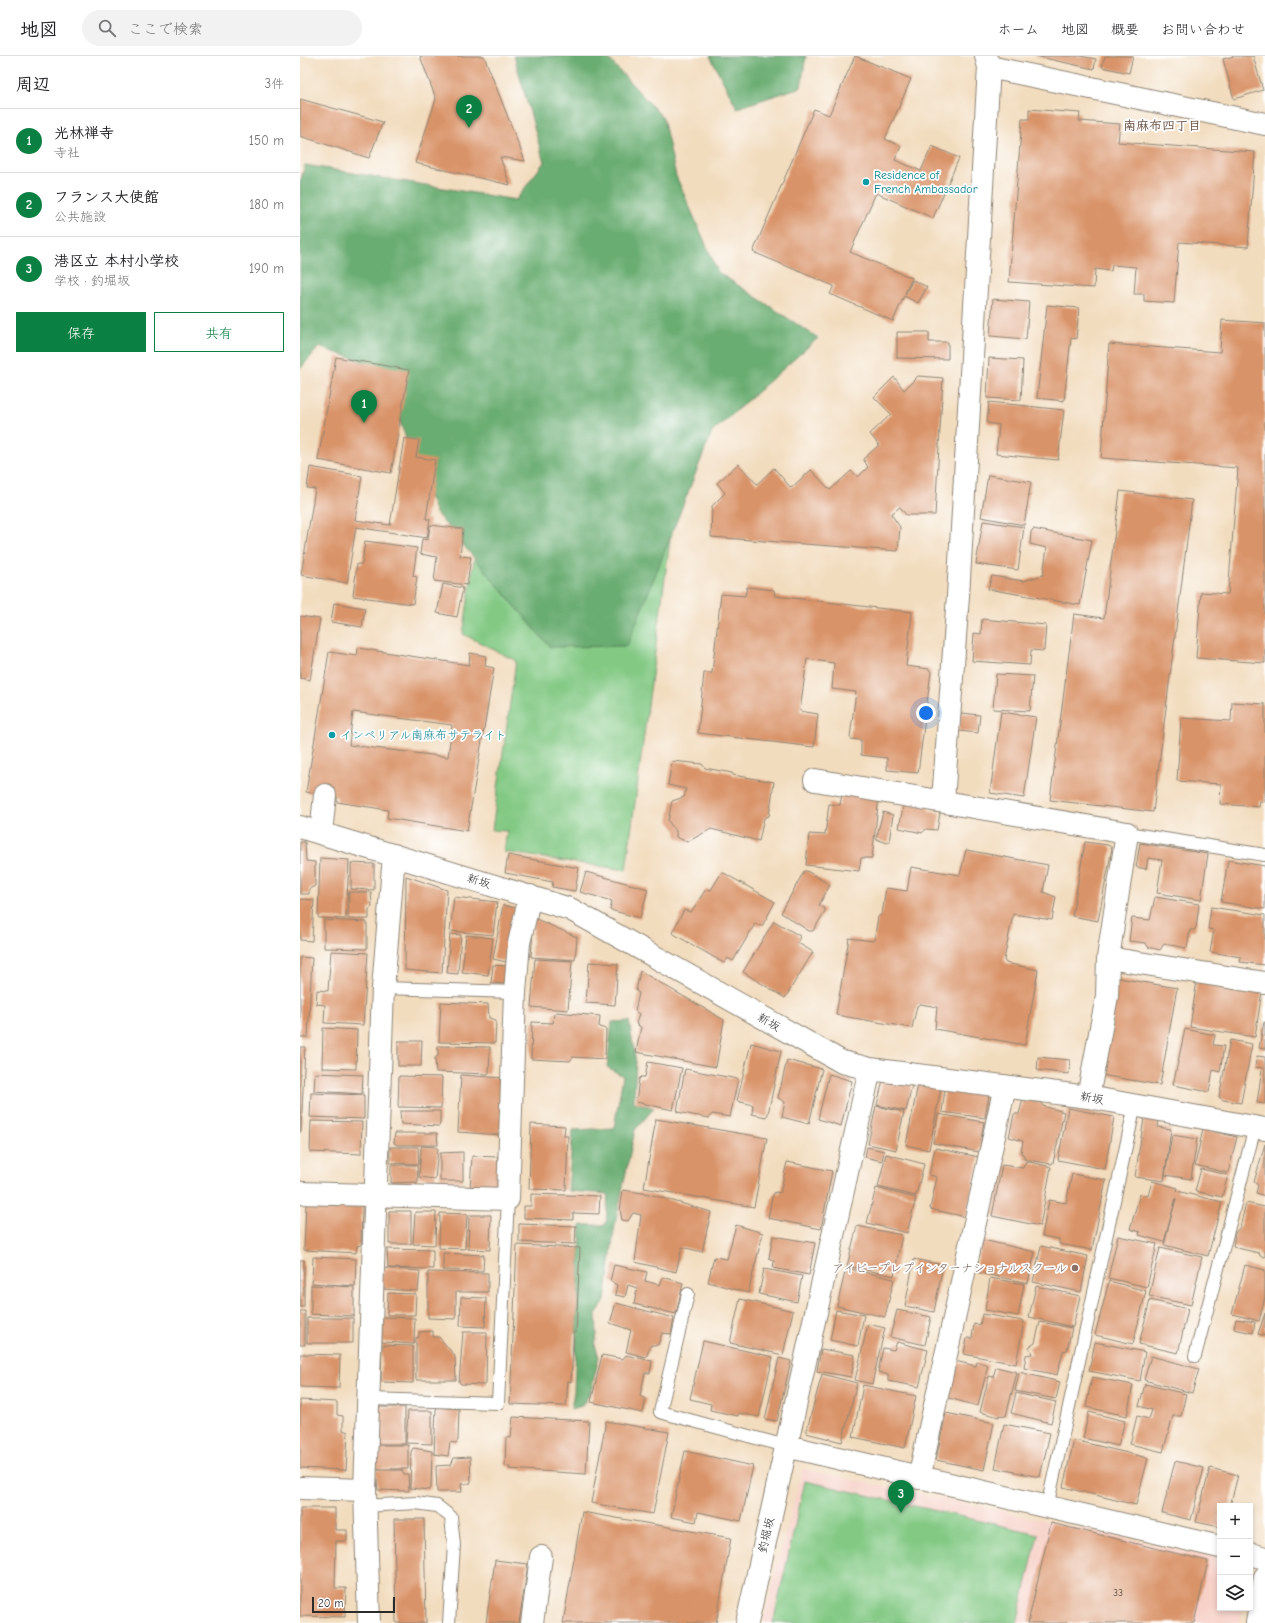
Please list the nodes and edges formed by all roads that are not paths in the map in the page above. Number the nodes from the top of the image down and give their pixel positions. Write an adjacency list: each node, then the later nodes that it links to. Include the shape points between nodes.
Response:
1 (988, 61): 2 (street); 5 (street, via 958,596)
2 (1265, 124)
3 (815, 780): 5 (street)
4 (325, 795): 7 (street)
5 (943, 801): 8 (street)
6 (300, 827): 7 (street, 新坂)
7 (321, 833): 9 (street, 新坂)
8 (1128, 833): 10 (lane); 12 (street)
9 (394, 855): 11 (street, 新坂); 14 (street)
10 (1265, 855)
11 (530, 896): 15 (street, via 519,943); 16 (street, 新坂, via 570,910 821,1052 842,1062)
12 (1108, 958): 13 (street); 18 (street, via 1107,996)
13 (1265, 983)
14 (383, 988): 15 (lane); 22 (street)
15 (514, 992): 23 (street)
16 (870, 1069): 17 (street, 新坂); 27 (street, 釣堀坂)
17 (1005, 1086): 18 (street, 新坂); 28 (street)
18 (1088, 1097): 19 (street, 新坂)
19 (1135, 1105): 20 (street, 新坂); 31 (lane)
20 (1260, 1128): 25 (lane)
21 (300, 1193): 22 (street)
22 (377, 1196): 23 (street); 26 (street)
23 (508, 1198): 26 (lane, via 498,1402)
24 (688, 1294): 27 (lane, via 660,1412)
25 (1195, 1356)
26 (368, 1399): 30 (street)
27 (786, 1446): 28 (street); 40 (street, 釣堀坂)
28 (919, 1478): 31 (street)
29 (300, 1488): 30 (street)
30 (365, 1498): 37 (street); 38 (lane, via 437,1506 450,1517 454,1545)
31 (1047, 1507): 32 (street)
32 (1217, 1546)
33 (1253, 1555): 35 (street)
34 (542, 1557): 39 (street)
35 (1265, 1558)
36 (1265, 1577): 41 (street)
37 (369, 1623)
38 (449, 1623)
39 (532, 1623)
40 (746, 1623)
41 (1257, 1623)

